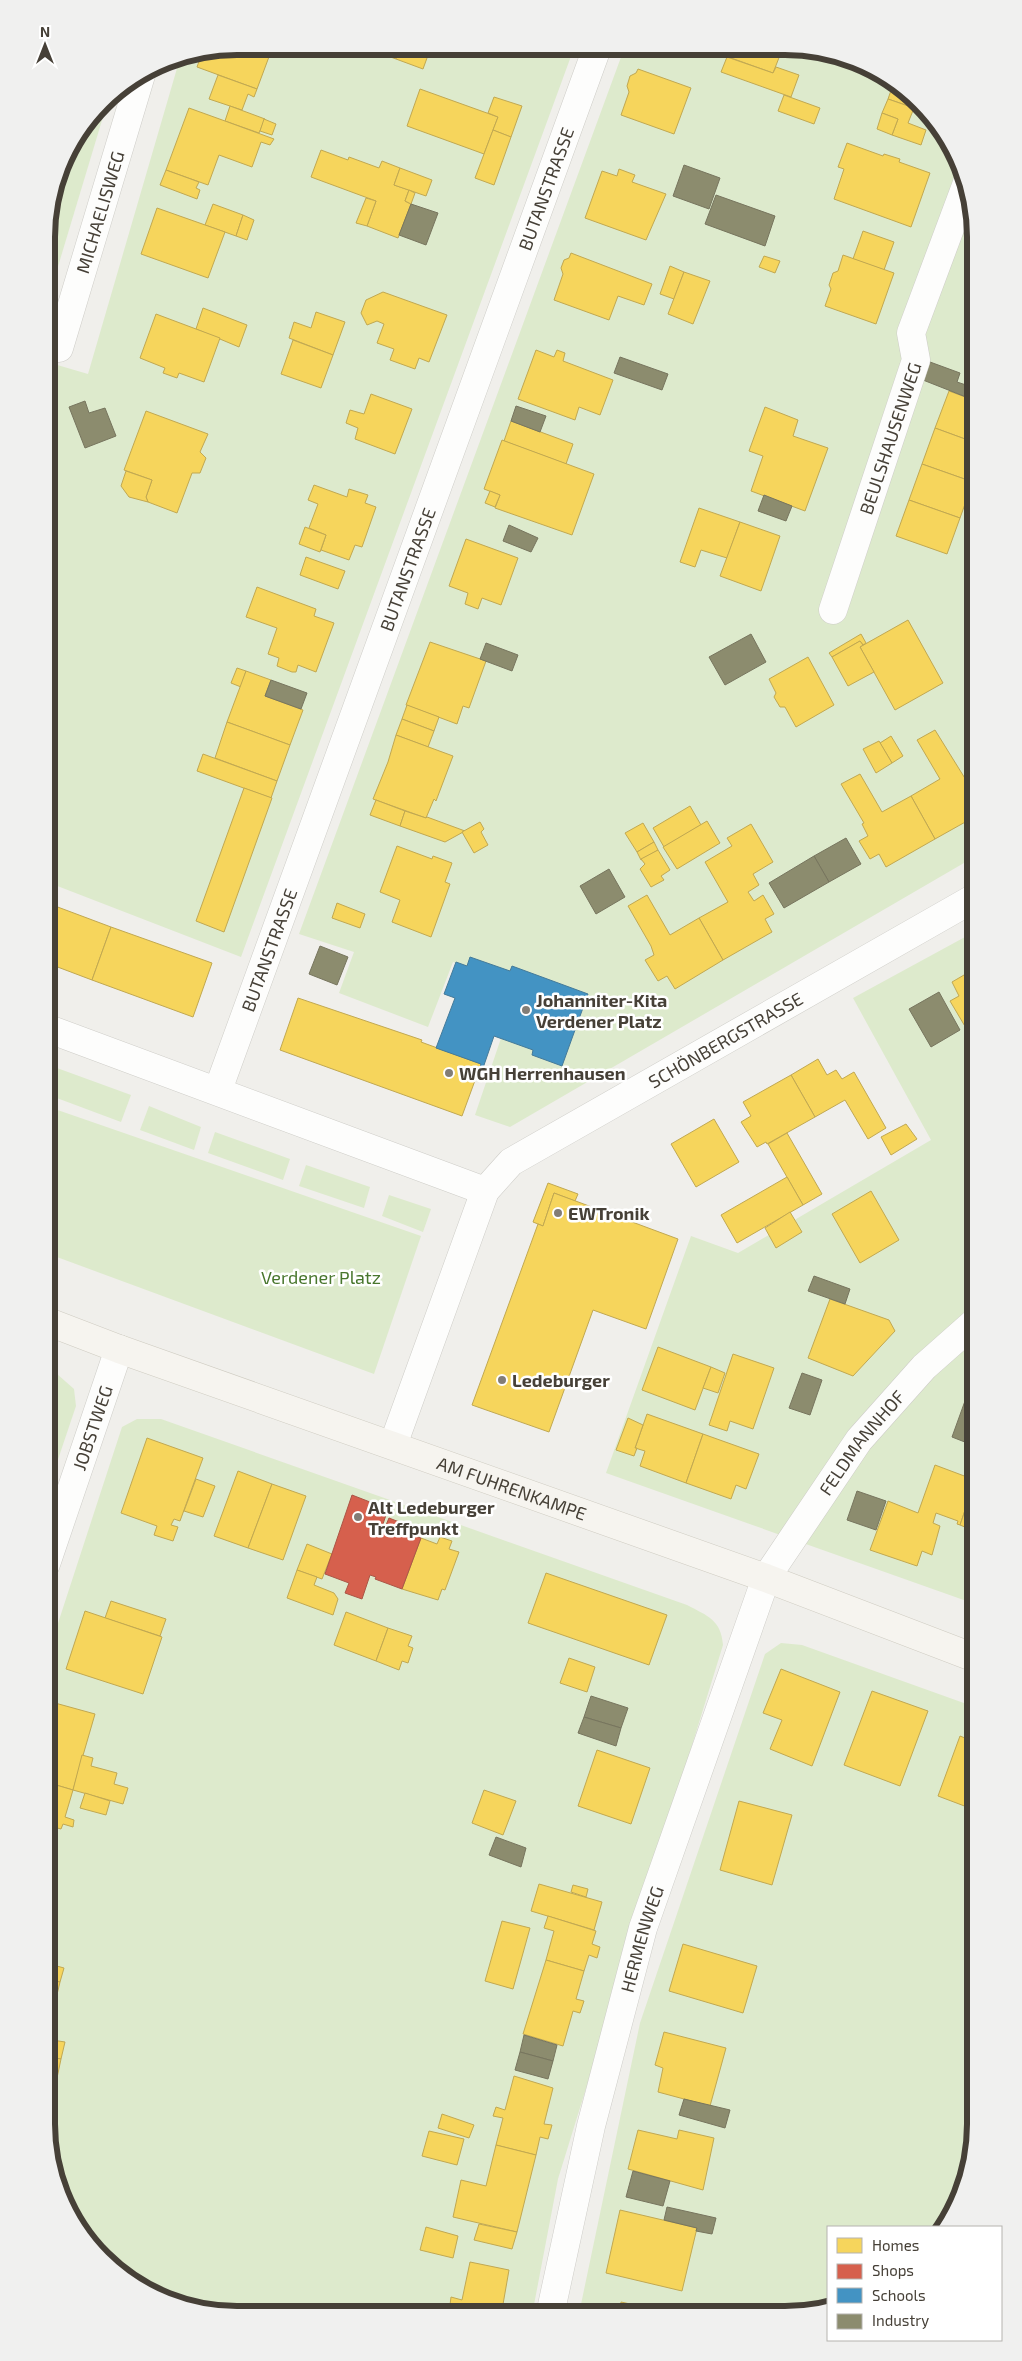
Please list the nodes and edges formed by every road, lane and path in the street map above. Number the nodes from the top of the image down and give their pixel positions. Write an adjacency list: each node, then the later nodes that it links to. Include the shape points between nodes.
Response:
1 (594, 55): 8 (street, BUTANSTRASSE)
2 (138, 84): 4 (street, MICHAELISWEG)
3 (962, 196): 5 (street, BEULSHAUSENWEG, via 911,333 916,360)
4 (59, 348)
5 (833, 610)
6 (967, 902): 9 (street, SCHÖNBERGSTRASSE, via 510,1162)
7 (55, 1031): 8 (street)
8 (218, 1090): 9 (street)
9 (485, 1192): 13 (street)
10 (55, 1324): 12 (street, AM FUHRENKAMPE)
11 (967, 1329): 15 (street, FELDMANNHOF, via 924,1367 859,1440)
12 (119, 1349): 13 (street, AM FUHRENKAMPE); 14 (street, JOBSTWEG)
13 (394, 1445): 15 (street, AM FUHRENKAMPE)
14 (55, 1537)
15 (766, 1578): 16 (street, AM FUHRENKAMPE); 17 (street, HERMENWEG, via 643,1928 591,2126)
16 (967, 1655)
17 (552, 2306)

